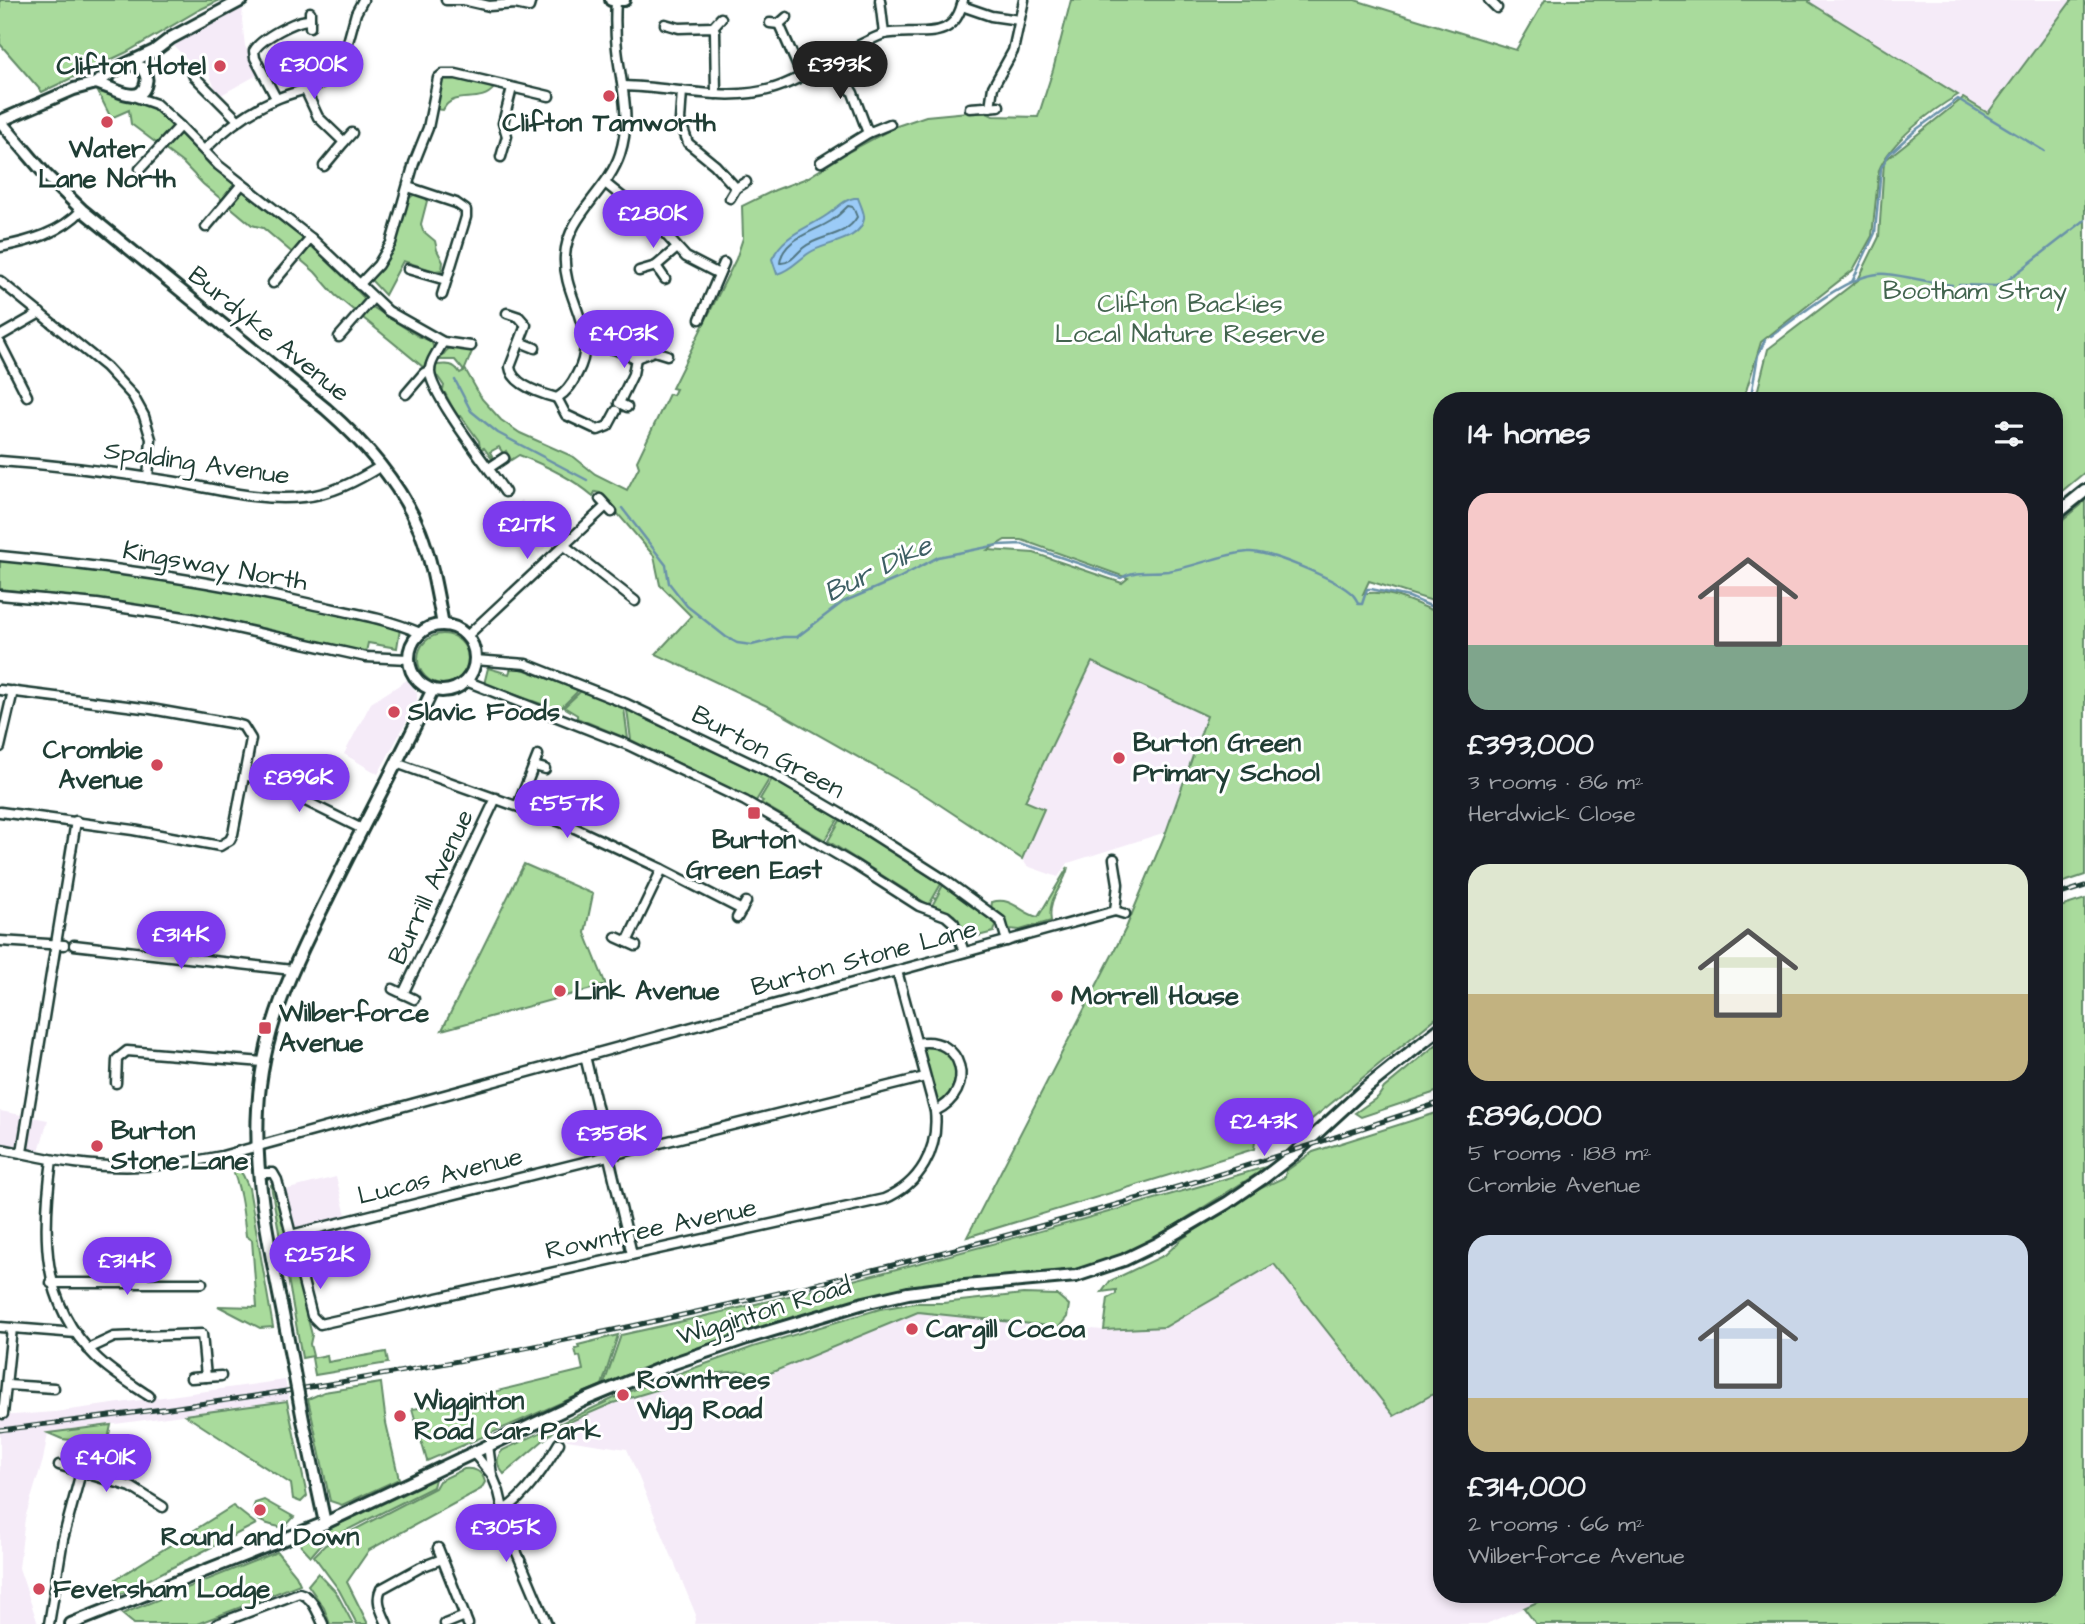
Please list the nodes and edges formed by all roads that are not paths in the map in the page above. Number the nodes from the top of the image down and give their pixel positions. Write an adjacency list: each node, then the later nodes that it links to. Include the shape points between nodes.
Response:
1 (242, 0): 18 (street)
2 (363, 0): 27 (street, via 338,71)
3 (449, 0): 4 (street, via 529,7)
4 (531, 0)
5 (617, 0): 25 (street, via 617,50)
6 (880, 0): 17 (street)
7 (1024, 0): 14 (street)
8 (1489, 0): 10 (street)
9 (963, 3): 14 (street); 17 (street, via 954,22 937,32)
10 (1497, 8)
11 (787, 17): 21 (street, via 775,23)
12 (721, 18): 16 (street)
13 (310, 20): 33 (street, via 301,20 262,41 254,51)
14 (1019, 20): 35 (street, via 1013,51 993,87 995,106)
15 (665, 24): 16 (street)
16 (713, 27): 30 (street)
17 (884, 34): 19 (street)
18 (154, 51): 20 (street); 23 (street)
19 (833, 59): 21 (street); 41 (street, via 853,93)
20 (124, 66): 23 (street, via 141,67); 24 (street); 28 (street, via 115,80)
21 (802, 76): 30 (street, via 768,90)
22 (198, 77): 36 (street)
23 (147, 78): 31 (street, via 144,90); 34 (street)
24 (96, 83): 28 (street); 37 (street)
25 (624, 86): 29 (street); 49 (street, via 626,129 620,156)
26 (512, 88): 32 (street); 44 (street); 51 (street, via 449,73 438,78 428,128)
27 (305, 89): 33 (street); 42 (street, via 318,117)
28 (120, 91): 31 (street)
29 (681, 91): 30 (street); 52 (street, via 680,120 688,143)
30 (716, 94)
31 (132, 96): 34 (street)
32 (549, 96)
33 (276, 98): 36 (street)
34 (156, 104): 39 (street)
35 (970, 108)
36 (238, 120): 43 (street)
37 (0, 121): 54 (street, Burdyke Avenue)
38 (890, 124): 41 (street)
39 (180, 126): 43 (street); 47 (street)
40 (352, 133): 42 (street)
41 (868, 133): 45 (street)
42 (344, 142): 46 (street)
43 (204, 150): 50 (street)
44 (501, 157)
45 (821, 162)
46 (324, 166)
47 (140, 169)
48 (746, 182): 52 (street)
49 (605, 183): 58 (street, via 657,225); 79 (street, via 576,223 565,256)
50 (242, 184): 55 (street); 56 (street)
51 (408, 187): 65 (street, via 466,210); 68 (street, via 385,256)
52 (736, 188): 53 (street)
53 (730, 198)
54 (82, 210): 57 (street, via 55,231); 92 (street, Burdyke Avenue, via 348,428)
55 (206, 227)
56 (311, 238): 67 (street); 68 (street)
57 (0, 247)
58 (677, 248): 60 (street); 63 (street, via 694,263)
59 (724, 263): 63 (street)
60 (656, 266): 62 (street); 64 (street)
61 (408, 269): 65 (street)
62 (639, 271)
63 (719, 274): 73 (street)
64 (665, 279)
65 (446, 280): 69 (street)
66 (0, 281): 71 (street)
67 (273, 283)
68 (359, 285): 70 (street)
69 (442, 295)
70 (373, 298): 75 (street); 76 (street)
71 (40, 313): 74 (street); 94 (street, via 106,367 133,396 150,439)
72 (507, 313): 77 (street, via 524,320 526,330)
73 (700, 319)
74 (0, 336)
75 (339, 337)
76 (443, 342): 80 (street); 84 (street)
77 (520, 342): 81 (street); 87 (street, via 511,374)
78 (0, 343): 86 (street)
79 (586, 345): 83 (street); 87 (street, via 579,371)
80 (471, 346)
81 (535, 348)
82 (667, 355): 83 (street, via 654,351)
83 (636, 358): 88 (street, via 619,403)
84 (430, 370): 85 (street); 93 (street, via 453,418)
85 (405, 394)
86 (27, 396)
87 (557, 398): 89 (street, via 566,415 598,430 608,426)
88 (627, 407)
89 (615, 411)
90 (504, 457): 93 (street)
91 (0, 461): 94 (street, Spalding Avenue)
92 (381, 466): 94 (street, Spalding Avenue, via 333,491 283,499); 103 (street, Burdyke Avenue, via 420,531)
93 (489, 468): 96 (street)
94 (148, 478)
95 (2085, 491): 98 (street)
96 (505, 492)
97 (606, 506): 99 (street)
98 (2063, 509)
99 (565, 546): 102 (street); 105 (street)
100 (0, 556): 104 (street, Kingsway North, via 220,584)
101 (0, 595): 106 (street, via 168,615 366,657)
102 (635, 601)
103 (443, 625): 104 (street); 105 (street)
104 (420, 633): 106 (street)
105 (467, 636): 107 (street)
106 (409, 659): 111 (street, via 412,673)
107 (475, 660): 108 (street); 130 (street, Burton Green, via 526,664 627,705 773,774 945,880 1001,921)
108 (466, 681): 111 (street, via 453,690); 135 (street, Burton Green, via 628,745 755,806 919,906 946,916 954,923)
109 (0, 690): 110 (street)
110 (13, 691): 112 (street); 117 (street, via 243,726 251,738)
111 (432, 691): 114 (street)
112 (0, 747)
113 (538, 755): 115 (street)
114 (396, 763): 118 (street); 122 (street)
115 (534, 766): 116 (street); 119 (street)
116 (545, 769)
117 (245, 775): 121 (street, via 233,834 220,846); 122 (street)
118 (496, 798): 119 (street); 139 (street, Burrill Avenue)
119 (519, 805): 124 (street)
120 (0, 812): 121 (street)
121 (76, 821): 132 (street)
122 (362, 829): 136 (street)
123 (1114, 859): 126 (street, via 1118,884)
124 (662, 869): 125 (street); 131 (street)
125 (741, 910)
126 (1115, 911): 127 (street); 130 (street, Burton Stone Lane)
127 (1125, 914)
128 (616, 937): 131 (street)
129 (0, 941): 132 (street)
130 (1007, 941): 135 (street, Burton Stone Lane)
131 (626, 942): 134 (street)
132 (61, 945): 150 (street)
133 (74, 945): 136 (street)
134 (636, 946)
135 (964, 952): 137 (street, Burton Stone Lane)
136 (292, 970): 144 (street)
137 (897, 971): 142 (street, Rowntree Avenue); 143 (street, Burton Stone Lane)
138 (393, 989): 139 (street, Burrill Avenue)
139 (403, 994): 140 (street, Burrill Avenue)
140 (414, 999)
141 (1433, 1034): 170 (street, Wigginton Road, via 1262,1179 1124,1260 1076,1276 908,1293 814,1317 674,1363)
142 (917, 1043): 145 (street, Rowntree Avenue); 147 (street, via 943,1046 960,1068 954,1097)
143 (584, 1056): 148 (street, Burton Stone Lane); 151 (street)
144 (263, 1062): 146 (street, via 127,1051 117,1059); 148 (street)
145 (925, 1077): 147 (street, Rowntree Avenue); 151 (street, Lucas Avenue)
146 (116, 1083)
147 (934, 1111): 155 (street, Rowntree Avenue, via 935,1137 929,1156 912,1181 895,1194)
148 (258, 1147): 152 (street, Burton Stone Lane, via 155,1166); 153 (street)
149 (0, 1149): 150 (street, Burton Stone Lane)
150 (22, 1152): 152 (street, Burton Stone Lane)
151 (610, 1155): 154 (street, Lucas Avenue); 155 (street)
152 (52, 1160): 156 (street, via 47,1218)
153 (259, 1173): 154 (street, via 273,1174 277,1180); 177 (street, bridge)
154 (291, 1235): 155 (street, Rowntree Avenue, via 312,1316 320,1324)
155 (632, 1254)
156 (51, 1283): 157 (street); 160 (street)
157 (202, 1283)
158 (0, 1327): 159 (street)
159 (12, 1328): 160 (street); 165 (street)
160 (76, 1333): 161 (street)
161 (88, 1349): 163 (street, via 114,1337 202,1334); 167 (street)
162 (221, 1376): 163 (street)
163 (206, 1377): 164 (street)
164 (191, 1378)
165 (6, 1385): 166 (street); 168 (street)
166 (54, 1388)
167 (149, 1396)
168 (3, 1414)
169 (559, 1443): 176 (street, via 515,1503)
170 (488, 1445): 171 (street, Wigginton Road); 174 (street)
171 (473, 1452): 174 (street); 177 (street, Wigginton Road)
172 (59, 1465): 173 (street)
173 (81, 1472): 175 (street, via 131,1487); 182 (street, via 63,1539)
174 (492, 1475): 176 (street)
175 (163, 1507)
176 (504, 1510): 189 (street, via 509,1534)
177 (325, 1523): 183 (street, Wigginton Road)
178 (438, 1548): 179 (street)
179 (442, 1559): 181 (street); 187 (street, via 381,1589 378,1603)
180 (246, 1612): 184 (street); 185 (street); 186 (street, via 299,1593 312,1602)
181 (466, 1620): 188 (street)
182 (50, 1624)
183 (71, 1624)
184 (217, 1624)
185 (250, 1624)
186 (323, 1624)
187 (387, 1624)
188 (445, 1624)
189 (547, 1624)

